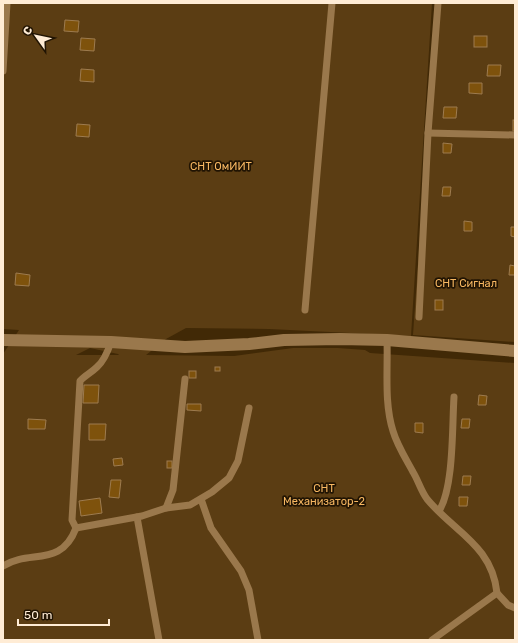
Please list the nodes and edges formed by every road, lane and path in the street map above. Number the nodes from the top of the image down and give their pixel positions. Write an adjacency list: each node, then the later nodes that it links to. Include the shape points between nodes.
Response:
1 (7, 3): 4 (lane)
2 (332, 3): 7 (lane)
3 (438, 3): 5 (lane)
4 (3, 71)
5 (428, 133): 6 (lane); 8 (lane)
6 (515, 135)
7 (305, 310)
8 (419, 317)
9 (3, 340): 11 (street)
10 (387, 340): 11 (street, via 284,340 185,347); 12 (street); 18 (lane, via 388,408 393,432 426,498)
11 (111, 342): 20 (lane, via 97,367 80,381 72,520)
12 (515, 351)
13 (185, 379): 17 (lane, via 173,490)
14 (454, 397): 18 (lane, via 448,486 445,502)
15 (249, 408): 16 (lane, via 238,461 229,478)
16 (201, 499): 17 (lane, via 190,505); 25 (lane, via 211,528 241,571 249,590)
17 (166, 508): 19 (lane)
18 (439, 511): 22 (lane, via 479,549 490,565 496,580)
19 (137, 517): 20 (lane); 24 (lane)
20 (76, 528): 21 (lane, via 71,540 63,549)
21 (3, 566)
22 (497, 593): 23 (lane, via 508,605); 26 (lane)
23 (515, 608)
24 (159, 640)
25 (258, 640)
26 (432, 640)

